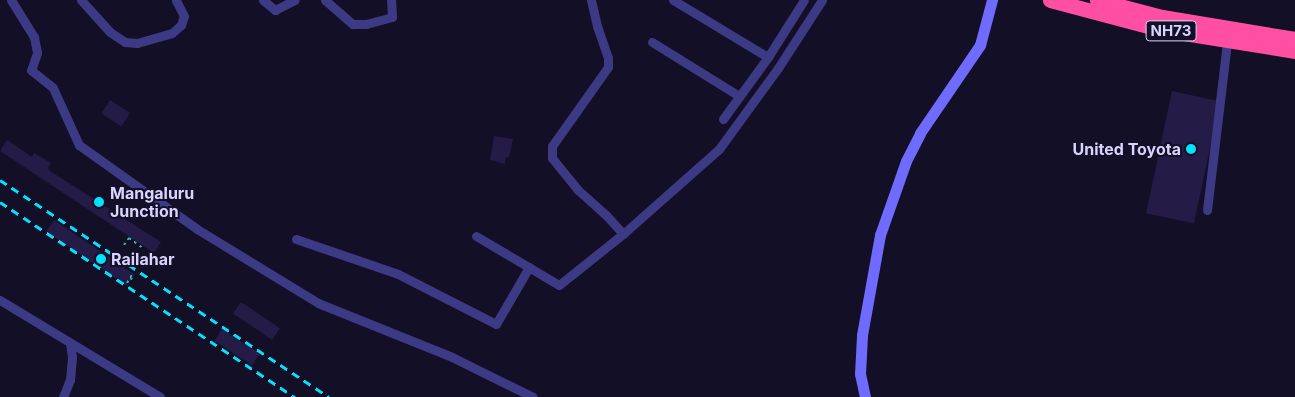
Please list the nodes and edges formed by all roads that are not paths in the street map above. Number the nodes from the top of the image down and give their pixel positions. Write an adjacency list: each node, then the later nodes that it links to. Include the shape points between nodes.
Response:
1 (12, 0): 31 (street, via 34,37 37,52 31,70 53,88 79,145 197,229 318,303 452,357)
2 (81, 0): 3 (street, via 110,32 124,42 137,43 172,33 181,25 184,16)
3 (176, 0)
4 (263, 0): 5 (street, via 275,10)
5 (295, 0)
6 (324, 0): 7 (street, via 353,24 392,17)
7 (391, 0)
8 (592, 0): 23 (street, via 608,67 552,146 552,158 578,190)
9 (673, 0): 19 (street)
10 (804, 0): 19 (street)
11 (822, 0): 23 (street, via 778,68 718,149)
12 (992, 0): 32 (street, via 980,45 920,133 882,226 862,335 860,374)
13 (1050, 0): 17 (highway, NH73, via 1159,29)
14 (1097, 0): 15 (highway, NH73, via 1162,18)
15 (1295, 39)
16 (652, 42): 20 (street)
17 (1227, 42): 18 (highway, NH73); 22 (street)
18 (1295, 51)
19 (768, 57): 20 (street)
20 (739, 96): 21 (street)
21 (722, 119)
22 (1207, 210)
23 (623, 234): 26 (street, via 559,285)
24 (476, 236): 26 (street)
25 (296, 239): 26 (street, via 398,274 496,324)
26 (529, 267)
27 (0, 300): 28 (street)
28 (70, 343): 29 (street, via 70,380); 30 (street)
29 (63, 397)
30 (160, 397)
31 (533, 397)
32 (865, 397)

